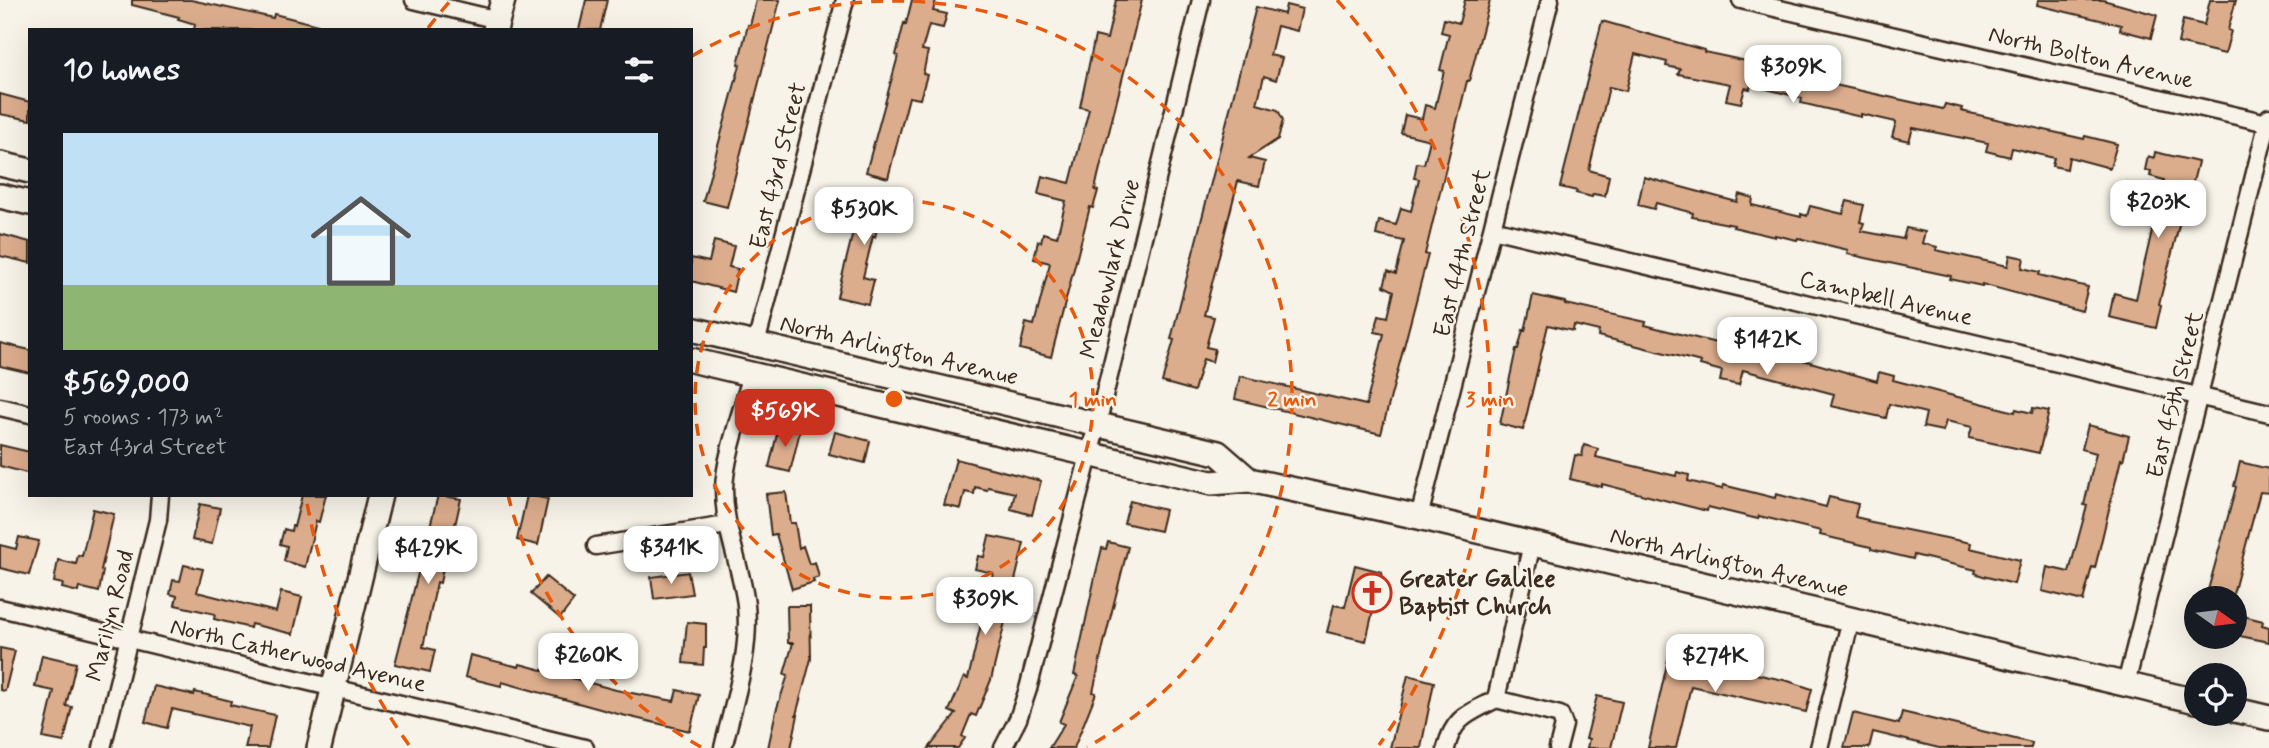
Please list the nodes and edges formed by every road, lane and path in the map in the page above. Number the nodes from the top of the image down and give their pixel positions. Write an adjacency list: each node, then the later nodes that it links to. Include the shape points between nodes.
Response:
1 (414, 0): 6 (street)
2 (845, 0): 14 (street, East 43rd Street)
3 (1201, 0): 21 (street, Meadowlark Drive)
4 (1550, 0): 12 (street, East 44th Street)
5 (1741, 0): 7 (street, North Bolton Avenue)
6 (499, 17)
7 (2268, 120): 17 (street, East 45th Street)
8 (0, 164): 9 (main road)
9 (28, 171)
10 (0, 196): 11 (main road)
11 (28, 203)
12 (1492, 229): 17 (street, Campbell Avenue); 26 (street, East 44th Street)
13 (693, 329): 14 (main road, North Arlington Avenue)
14 (756, 344): 21 (main road, North Arlington Avenue)
15 (693, 360): 16 (main road, North Arlington Avenue)
16 (752, 374): 22 (main road, North Arlington Avenue); 27 (street, via 725,484)
17 (2199, 396): 19 (street, Campbell Avenue); 33 (street, East 45th Street)
18 (0, 407): 20 (street)
19 (2269, 413)
20 (28, 414)
21 (1097, 425): 22 (street, Meadowlark Drive); 23 (main road, North Arlington Avenue, via 1218,453)
22 (1088, 454): 23 (main road, North Arlington Avenue, via 1211,483); 44 (street, Meadowlark Drive, via 1028,689)
23 (1249, 480): 26 (main road, North Arlington Avenue)
24 (160, 497): 32 (street, Marilyn Road)
25 (380, 497): 34 (main road)
26 (1419, 517): 28 (main road, North Arlington Avenue)
27 (727, 525): 29 (street); 43 (street, via 743,586 747,626 743,666)
28 (1532, 544): 31 (main road, North Arlington Avenue); 36 (street)
29 (596, 545)
30 (0, 608): 32 (street, North Catherwood Avenue)
31 (1851, 619): 33 (main road, North Arlington Avenue); 47 (street)
32 (128, 639): 34 (street, North Catherwood Avenue); 40 (street, Marilyn Road)
33 (2126, 684): 35 (main road, North Arlington Avenue)
34 (333, 688): 39 (street, North Catherwood Avenue); 41 (main road)
35 (2184, 698)
36 (1496, 699): 45 (street, via 1455,723); 46 (street, via 1560,715 1564,724)
37 (2247, 713): 38 (main road)
38 (2269, 718)
39 (531, 742): 42 (street, North Catherwood Avenue)
40 (102, 748)
41 (319, 748)
42 (585, 748)
43 (723, 748)
44 (1003, 748)
45 (1446, 748)
46 (1558, 748)
47 (1819, 748)

